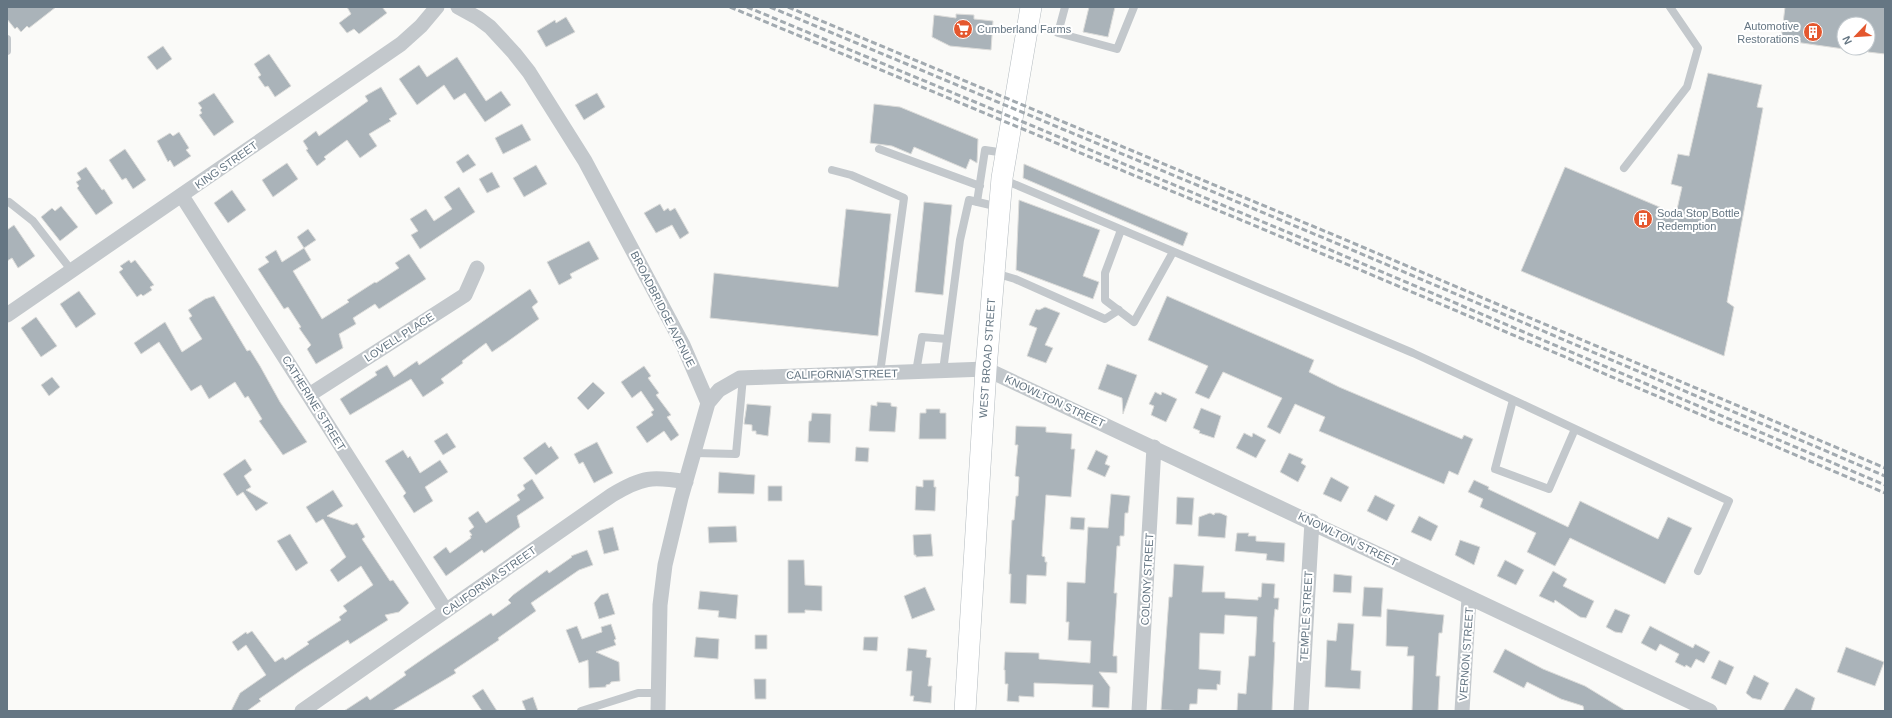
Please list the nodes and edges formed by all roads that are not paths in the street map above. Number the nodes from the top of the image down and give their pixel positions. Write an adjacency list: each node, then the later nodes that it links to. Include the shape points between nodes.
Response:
1 (437, 7): 15 (street, KING STREET, via 401,44)
2 (458, 7): 34 (street, BROADBRIDGE AVENUE, via 490,27 529,72 585,161 683,345)
3 (1031, 7): 10 (main road, WEST BROAD STREET)
4 (1065, 7): 5 (lane, via 1058,33 1117,49)
5 (1134, 7)
6 (1670, 7): 11 (lane, via 1698,48 1687,86)
7 (7, 39): 8 (lane)
8 (7, 51)
9 (879, 149): 14 (lane)
10 (1006, 154): 13 (main road, WEST BROAD STREET); 14 (lane, via 985,150)
11 (1624, 168)
12 (832, 170): 30 (lane, via 851,175 904,198)
13 (1002, 178): 18 (main road, WEST BROAD STREET); 19 (lane)
14 (980, 186): 17 (lane)
15 (182, 196): 22 (street, KING STREET); 32 (street, CATHERINE STREET)
16 (9, 202): 22 (lane, via 33,221)
17 (977, 202): 18 (lane); 26 (lane, via 969,200 960,240)
18 (999, 207): 23 (main road, WEST BROAD STREET)
19 (1120, 230): 20 (lane); 24 (lane, via 1105,273 1104,300)
20 (1173, 252): 24 (lane, via 1134,322); 33 (lane, via 1413,353)
21 (477, 268): 32 (street, LOVELL PLACE, via 465,294)
22 (72, 271): 25 (street, KING STREET)
23 (994, 272): 24 (lane, via 1105,319); 27 (main road, WEST BROAD STREET)
24 (1119, 310)
25 (7, 315)
26 (948, 339): 28 (lane); 29 (lane, via 922,337)
27 (986, 369): 28 (street, CALIFORNIA STREET); 36 (street, KNOWLTON STREET); 47 (main road, WEST BROAD STREET)
28 (943, 371): 29 (street, CALIFORNIA STREET)
29 (916, 372): 30 (street, CALIFORNIA STREET)
30 (880, 373): 31 (street, CALIFORNIA STREET)
31 (743, 378): 34 (street, CALIFORNIA STREET, via 724,386); 37 (lane, via 736,454)
32 (309, 395): 42 (street, CATHERINE STREET)
33 (1513, 400): 35 (lane); 35 (lane, via 1496,469 1549,489)
34 (708, 403): 37 (street)
35 (1575, 429): 40 (lane, via 1729,501)
36 (1154, 447): 39 (street, KNOWLTON STREET); 48 (street, COLONY STREET)
37 (695, 453): 38 (street)
38 (686, 482): 42 (street, CALIFORNIA STREET, via 650,478 626,486); 43 (street, via 662,582)
39 (1312, 521): 41 (street, KNOWLTON STREET); 49 (street, TEMPLE STREET)
40 (1698, 571)
41 (1469, 598): 50 (street, VERNON STREET); 51 (street, KNOWLTON STREET)
42 (446, 611): 44 (street, CALIFORNIA STREET)
43 (658, 693): 45 (lane, via 638,693); 46 (street)
44 (302, 711)
45 (581, 711)
46 (658, 711)
47 (965, 711)
48 (1139, 711)
49 (1301, 711)
50 (1462, 711)
51 (1710, 711)

